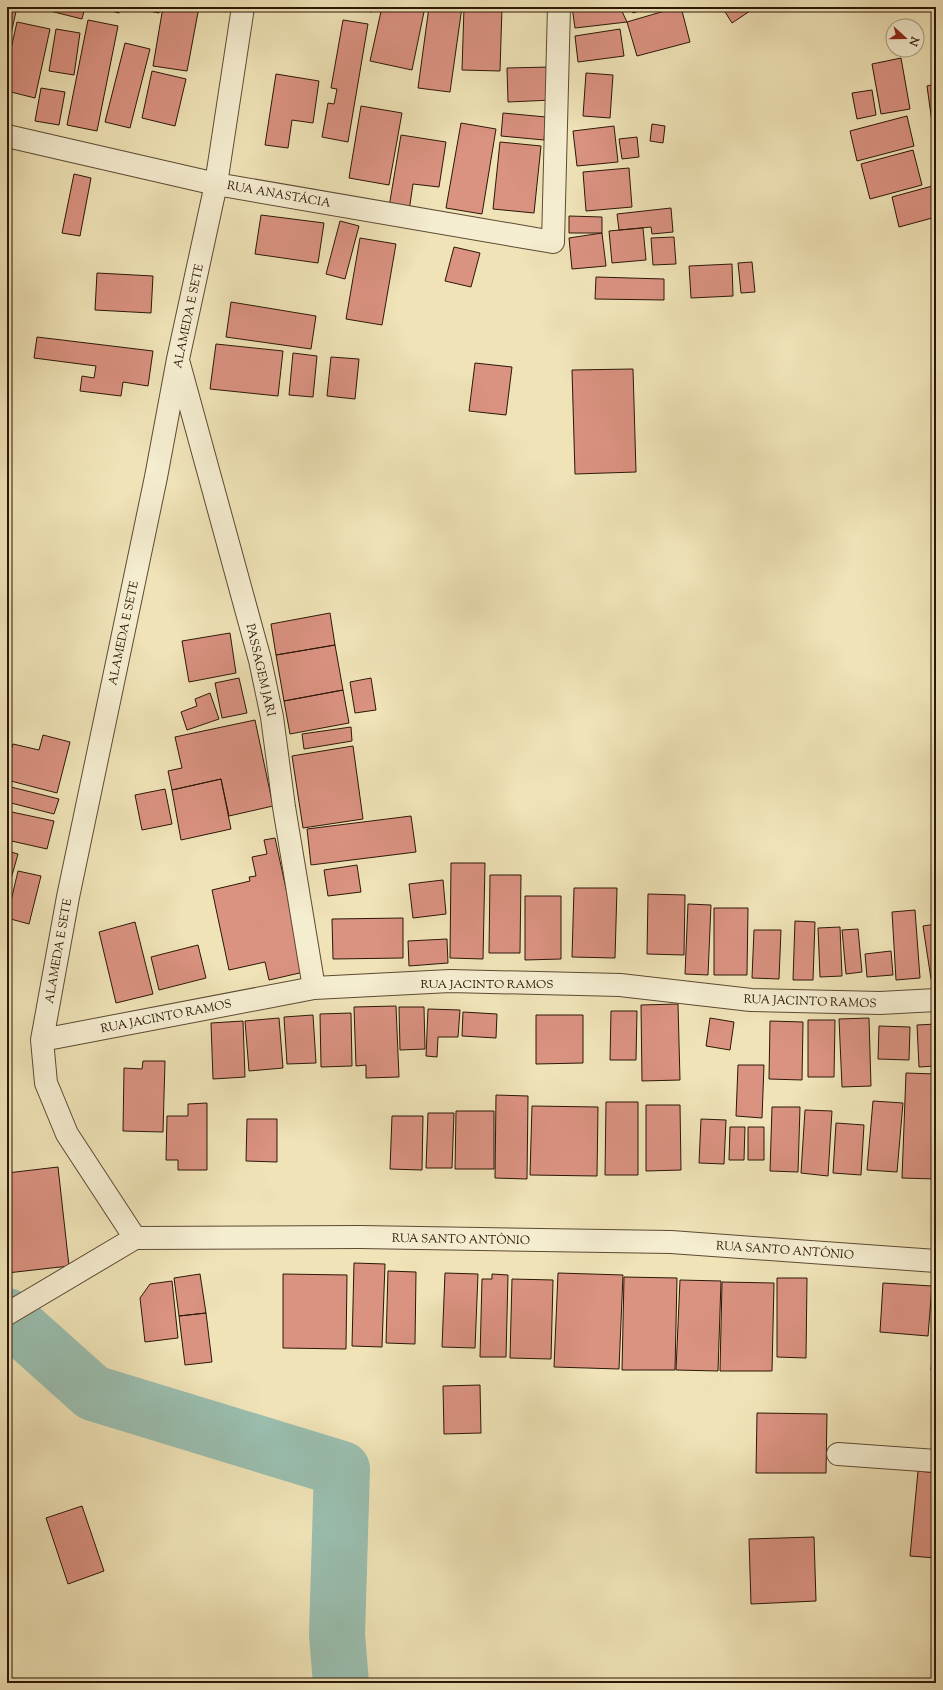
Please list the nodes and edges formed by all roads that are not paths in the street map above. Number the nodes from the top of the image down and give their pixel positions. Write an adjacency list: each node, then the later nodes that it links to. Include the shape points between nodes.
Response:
1 (243, 7): 4 (street, ALAMEDA E SETE)
2 (559, 7): 4 (street, RUA ANASTÁCIA, via 553,242)
3 (7, 136): 4 (street, RUA ANASTÁCIA)
4 (216, 184): 5 (street, ALAMEDA E SETE)
5 (178, 359): 6 (street, PASSAGEM JARI, via 260,660 272,717); 8 (street, ALAMEDA E SETE, via 156,477 68,897)
6 (314, 988): 7 (street, RUA JACINTO RAMOS, via 458,982 620,985 751,1000 880,1003); 8 (street, RUA JACINTO RAMOS)
7 (936, 1000)
8 (42, 1040): 9 (street, ALAMEDA E SETE, via 46,1083 67,1134)
9 (135, 1238): 10 (street, RUA SANTO ANTÔNIO, via 360,1237 671,1242); 11 (street)
10 (936, 1260)
11 (7, 1314)
12 (838, 1454): 13 (street)
13 (936, 1461)

